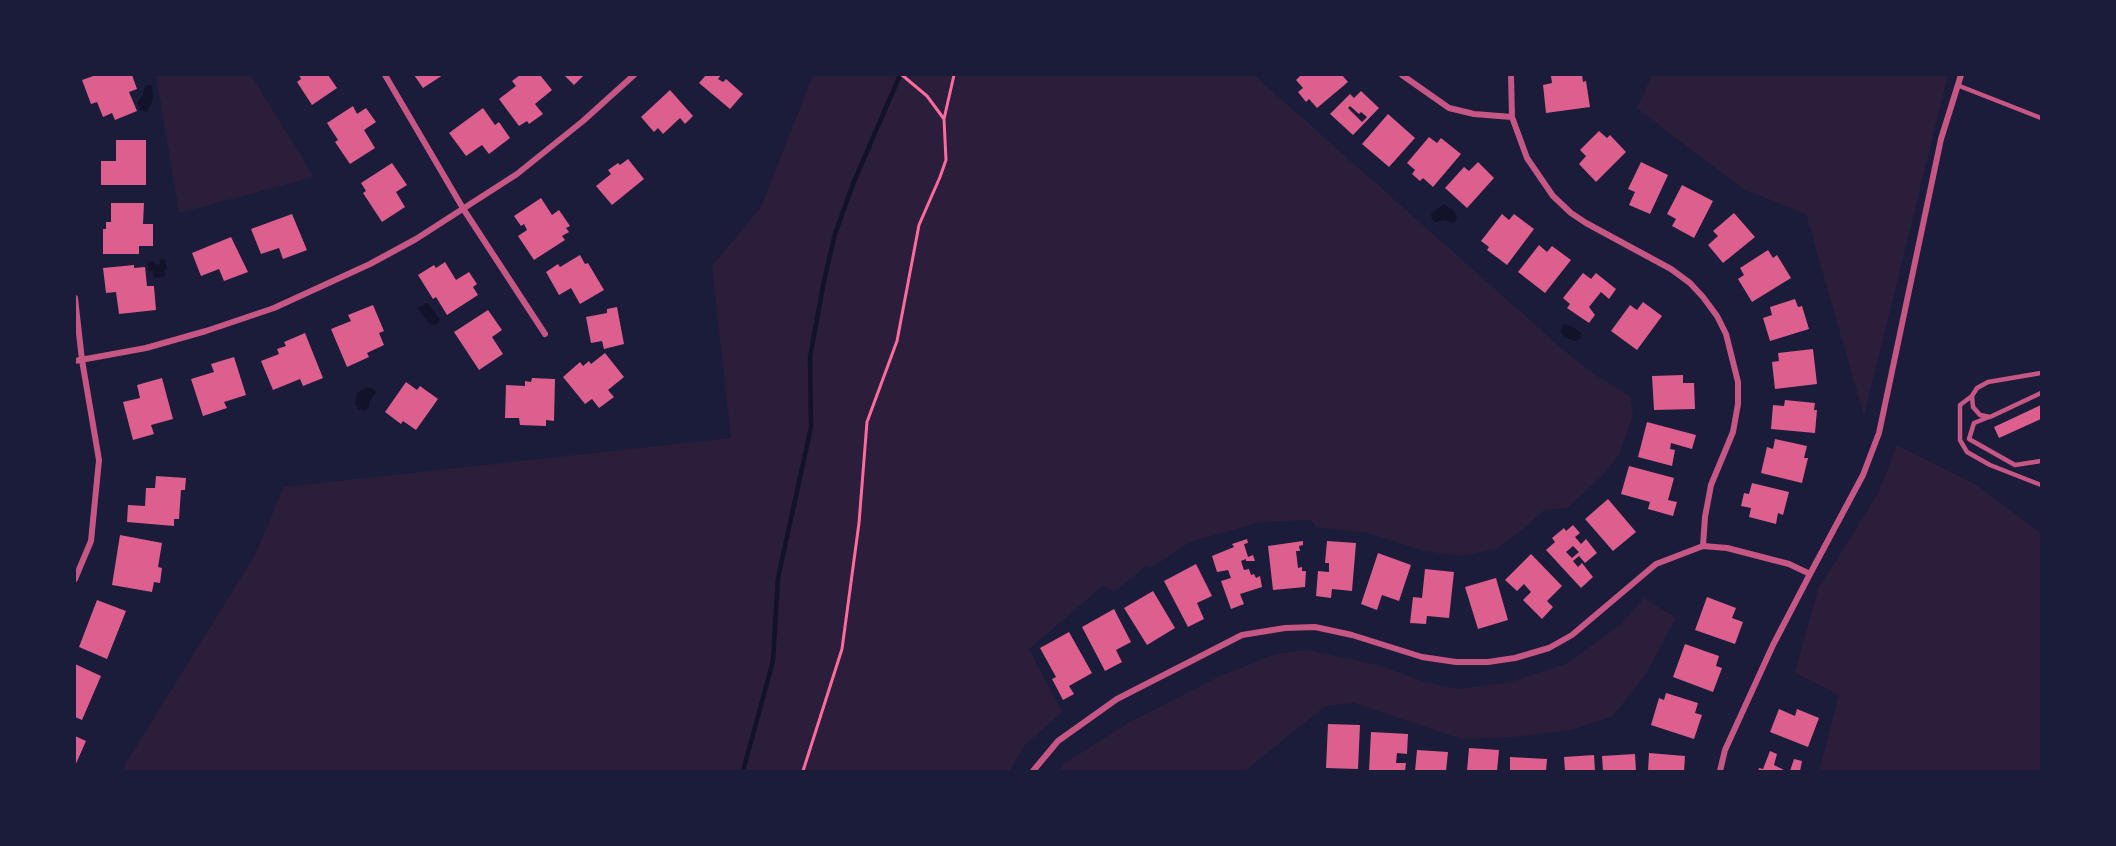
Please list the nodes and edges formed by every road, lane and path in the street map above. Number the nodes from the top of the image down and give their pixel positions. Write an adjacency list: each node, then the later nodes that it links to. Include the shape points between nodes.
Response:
1 (385, 75): 12 (street)
2 (634, 75): 12 (street, via 517,174)
3 (902, 75): 11 (path, via 927,96)
4 (954, 75): 11 (path)
5 (1402, 75): 9 (street, via 1449,108)
6 (1511, 75): 9 (street)
7 (1961, 75): 8 (street)
8 (1957, 85): 10 (lane); 23 (street, via 1941,139 1877,440 1863,476)
9 (1512, 117): 22 (street, via 1527,158 1553,196 1586,223 1690,283 1717,316 1726,334 1738,382 1738,404 1733,432 1711,485)
10 (2041, 118)
11 (944, 119): 25 (path, via 946,160 919,225 897,341 867,422 859,523 842,649)
12 (464, 210): 14 (street); 15 (street, via 370,264 274,308 146,348)
13 (75, 298): 15 (street)
14 (545, 334)
15 (79, 361): 24 (street, via 99,460 91,541)
16 (2041, 373): 18 (lane, via 1988,382)
17 (2041, 393): 19 (lane)
18 (1972, 396): 19 (lane, via 1973,407 1980,415); 21 (lane, via 1960,405 1960,440 1966,452)
19 (1990, 417): 20 (lane, via 1974,423 1970,439 2015,465)
20 (2041, 461)
21 (2041, 485)
22 (1703, 546): 23 (street, via 1789,564); 26 (street, via 1656,564 1572,635 1550,648 1515,658 1456,662 1422,657 1315,627 1242,635 1117,699 1058,741)
23 (1810, 574): 27 (street, via 1725,750)
24 (75, 579)
25 (803, 771)
26 (1033, 771)
27 (1720, 771)

